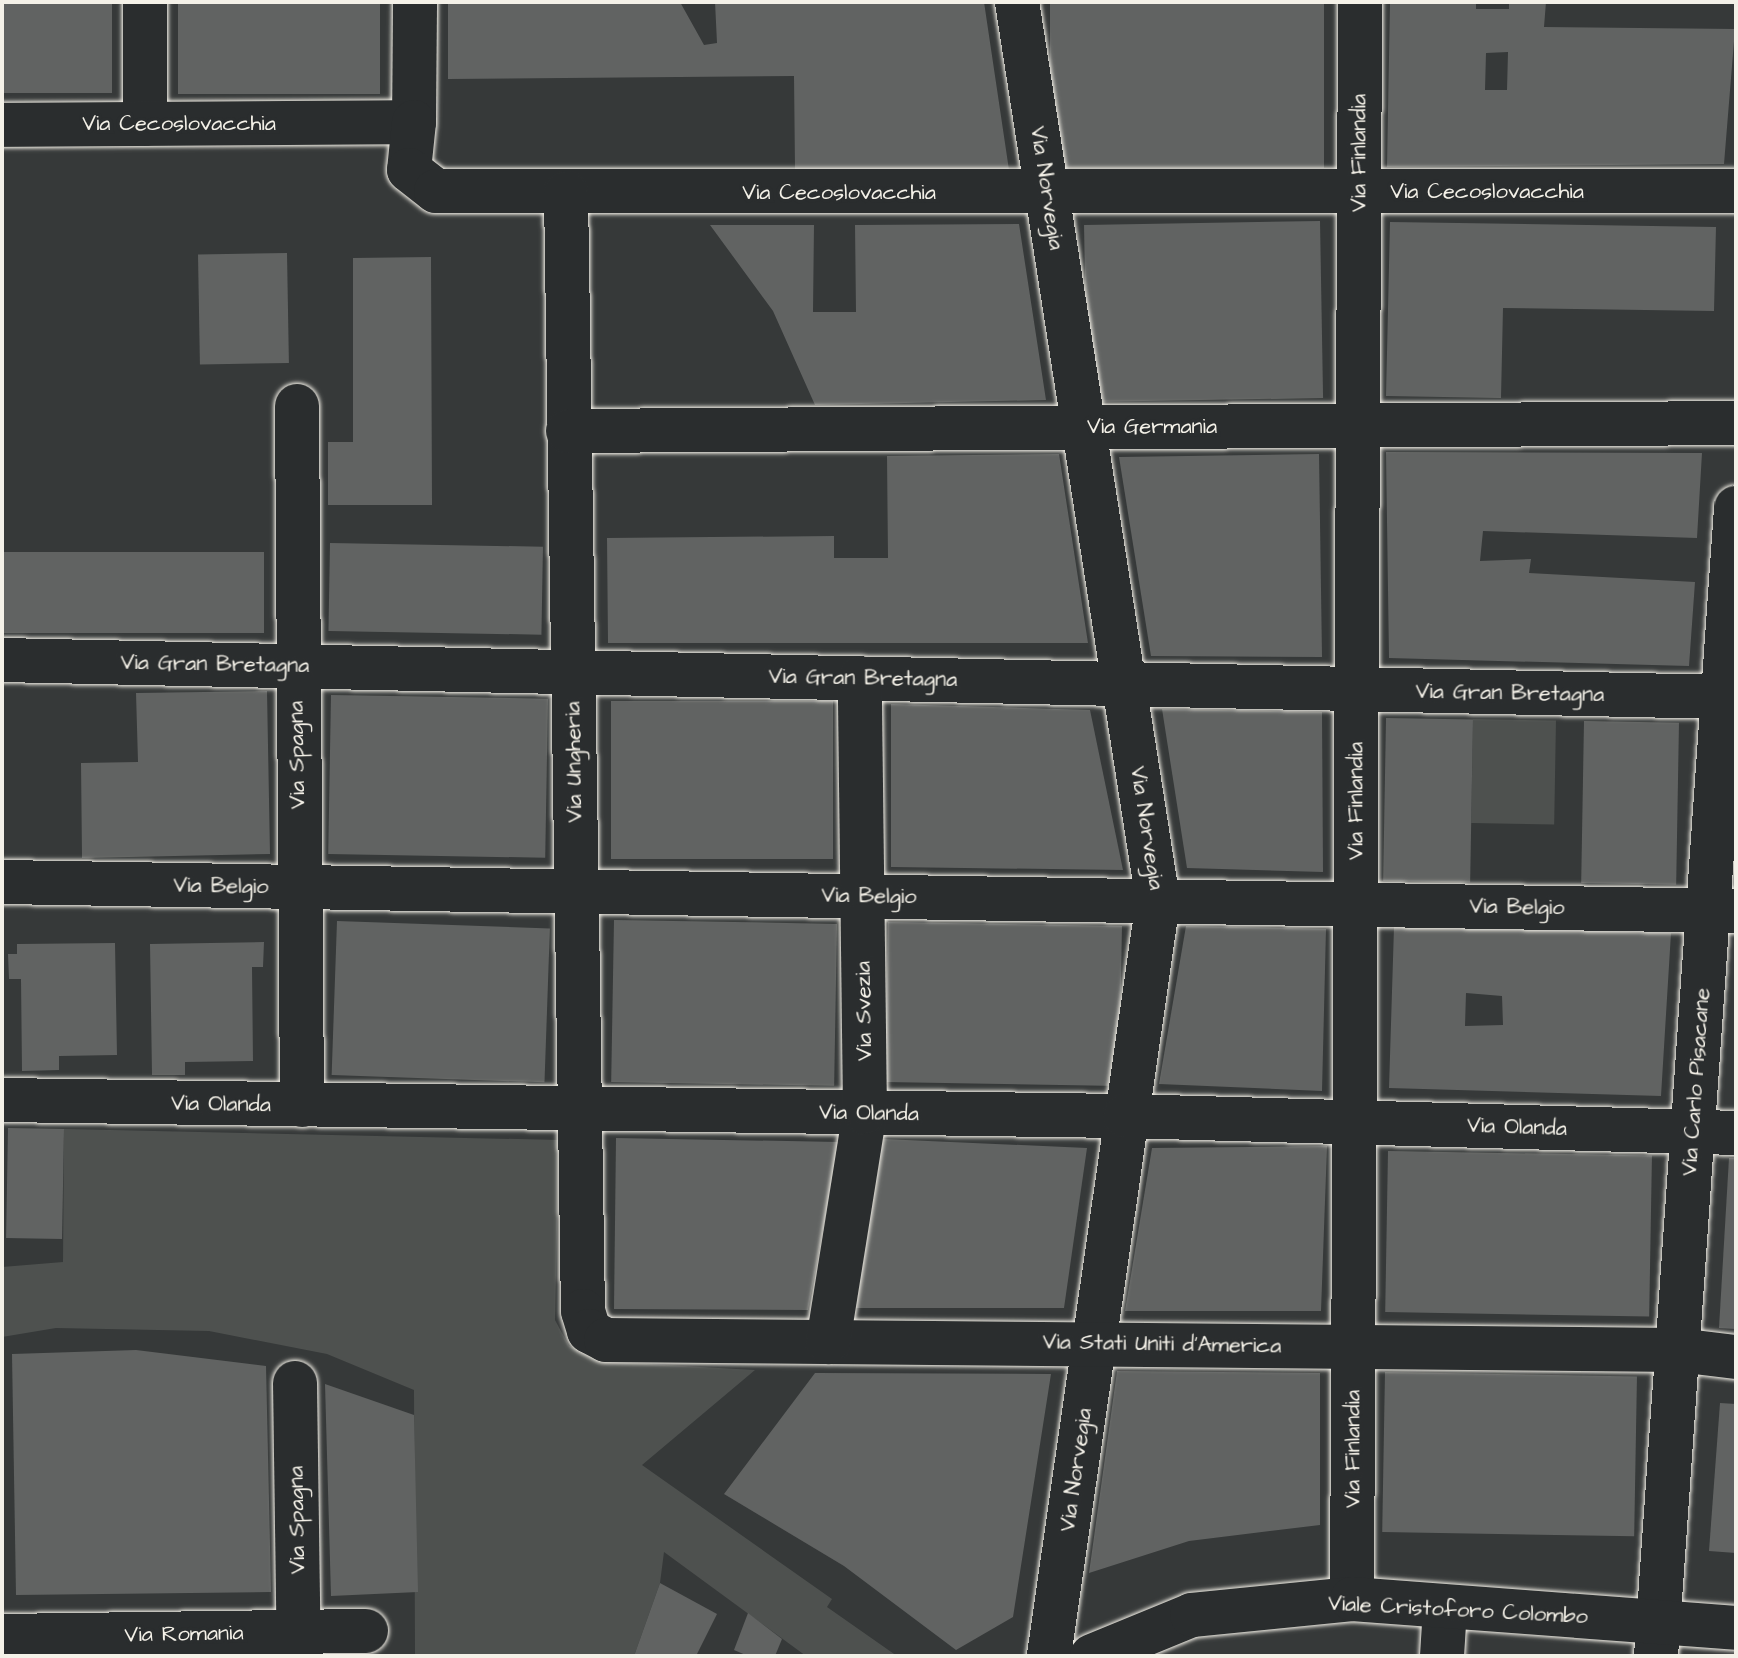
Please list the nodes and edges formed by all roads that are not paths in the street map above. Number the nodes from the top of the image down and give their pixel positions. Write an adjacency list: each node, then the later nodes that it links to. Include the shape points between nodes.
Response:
1 (145, 2): 6 (street)
2 (415, 2): 5 (street)
3 (1017, 2): 11 (street, Via Norvegia)
4 (1360, 2): 9 (street, Via Finlandia)
5 (414, 122): 6 (street, Via Cecoslovacchia); 10 (street, Via Cecoslovacchia, via 409,170 436,191)
6 (145, 124): 7 (street, Via Cecoslovacchia)
7 (2, 125)
8 (1736, 191): 9 (street, Via Cecoslovacchia)
9 (1359, 192): 11 (street, Via Cecoslovacchia); 14 (street, Via Finlandia)
10 (566, 193): 11 (street, Via Cecoslovacchia); 16 (street, Via Ungheria)
11 (1048, 193): 15 (street, Via Norvegia)
12 (297, 406): 20 (street, Via Spagna)
13 (1736, 423): 14 (street, Via Germania)
14 (1358, 425): 15 (street, Via Germania); 24 (street, Via Finlandia)
15 (1084, 428): 16 (street, Via Germania); 23 (street, Via Norvegia)
16 (568, 431): 21 (street, Via Ungheria)
17 (1736, 508): 18 (street, Via Carlo Pisacane)
18 (1734, 573): 25 (street, Via Carlo Pisacane)
19 (2, 660): 20 (street, Via Gran Bretagna)
20 (295, 666): 21 (street, Via Gran Bretagna); 27 (street, Via Spagna)
21 (572, 672): 22 (street, Via Gran Bretagna); 28 (street, Via Ungheria)
22 (860, 678): 23 (street, Via Gran Bretagna); 29 (street, Via Svezia)
23 (1124, 684): 24 (street, Via Gran Bretagna); 30 (street, Via Norvegia)
24 (1357, 690): 25 (street, Via Gran Bretagna); 31 (street, Via Finlandia)
25 (1723, 697): 32 (street, Via Carlo Pisacane)
26 (2, 882): 27 (street, Via Belgio)
27 (299, 887): 28 (street, Via Belgio); 34 (street, Via Spagna)
28 (576, 891): 29 (street, Via Belgio); 35 (street, Via Ungheria)
29 (862, 896): 30 (street, Via Belgio); 36 (street, Via Svezia)
30 (1158, 901): 31 (street, Via Belgio); 37 (street, Via Norvegia)
31 (1355, 904): 32 (street, Via Belgio); 38 (street, Via Finlandia)
32 (1722, 911): 39 (street, Via Carlo Pisacane)
33 (2, 1100): 34 (street, Via Olanda)
34 (302, 1105): 35 (street, Via Olanda)
35 (580, 1109): 36 (street, Via Olanda); 41 (street, Via Ungheria, via 583,1311)
36 (865, 1112): 37 (street, Via Olanda); 42 (street, Via Svezia)
37 (1125, 1116): 38 (street, Via Olanda); 43 (street, Via Norvegia)
38 (1354, 1122): 39 (street, Via Olanda); 44 (street, Via Finlandia)
39 (1692, 1132): 40 (street, Via Olanda); 45 (street, Via Carlo Pisacane)
40 (1736, 1133)
41 (589, 1331): 42 (street, Via Stati Uniti d'America, via 606,1340)
42 (828, 1342): 43 (street, Via Stati Uniti d'America)
43 (1094, 1344): 44 (street, Via Stati Uniti d'America); 55 (street, Via Norvegia)
44 (1353, 1346): 45 (street, Via Stati Uniti d'America); 48 (street, Via Finlandia)
45 (1678, 1350): 46 (street, Via Stati Uniti d'America); 53 (street, Via Carlo Pisacane)
46 (1736, 1357)
47 (295, 1383): 54 (street, Via Spagna)
48 (1352, 1599): 49 (street, Viale Cristoforo Colombo); 56 (street, Viale Cristoforo Colombo, via 1192,1615)
49 (1445, 1608): 53 (street, Viale Cristoforo Colombo); 57 (street)
50 (1736, 1628): 53 (street, Viale Cristoforo Colombo)
51 (366, 1631): 54 (street, Via Romania)
52 (2, 1636): 54 (street, Via Romania)
53 (1657, 1639)
54 (298, 1644)
55 (1049, 1656)
56 (1092, 1656)
57 (1442, 1656)

